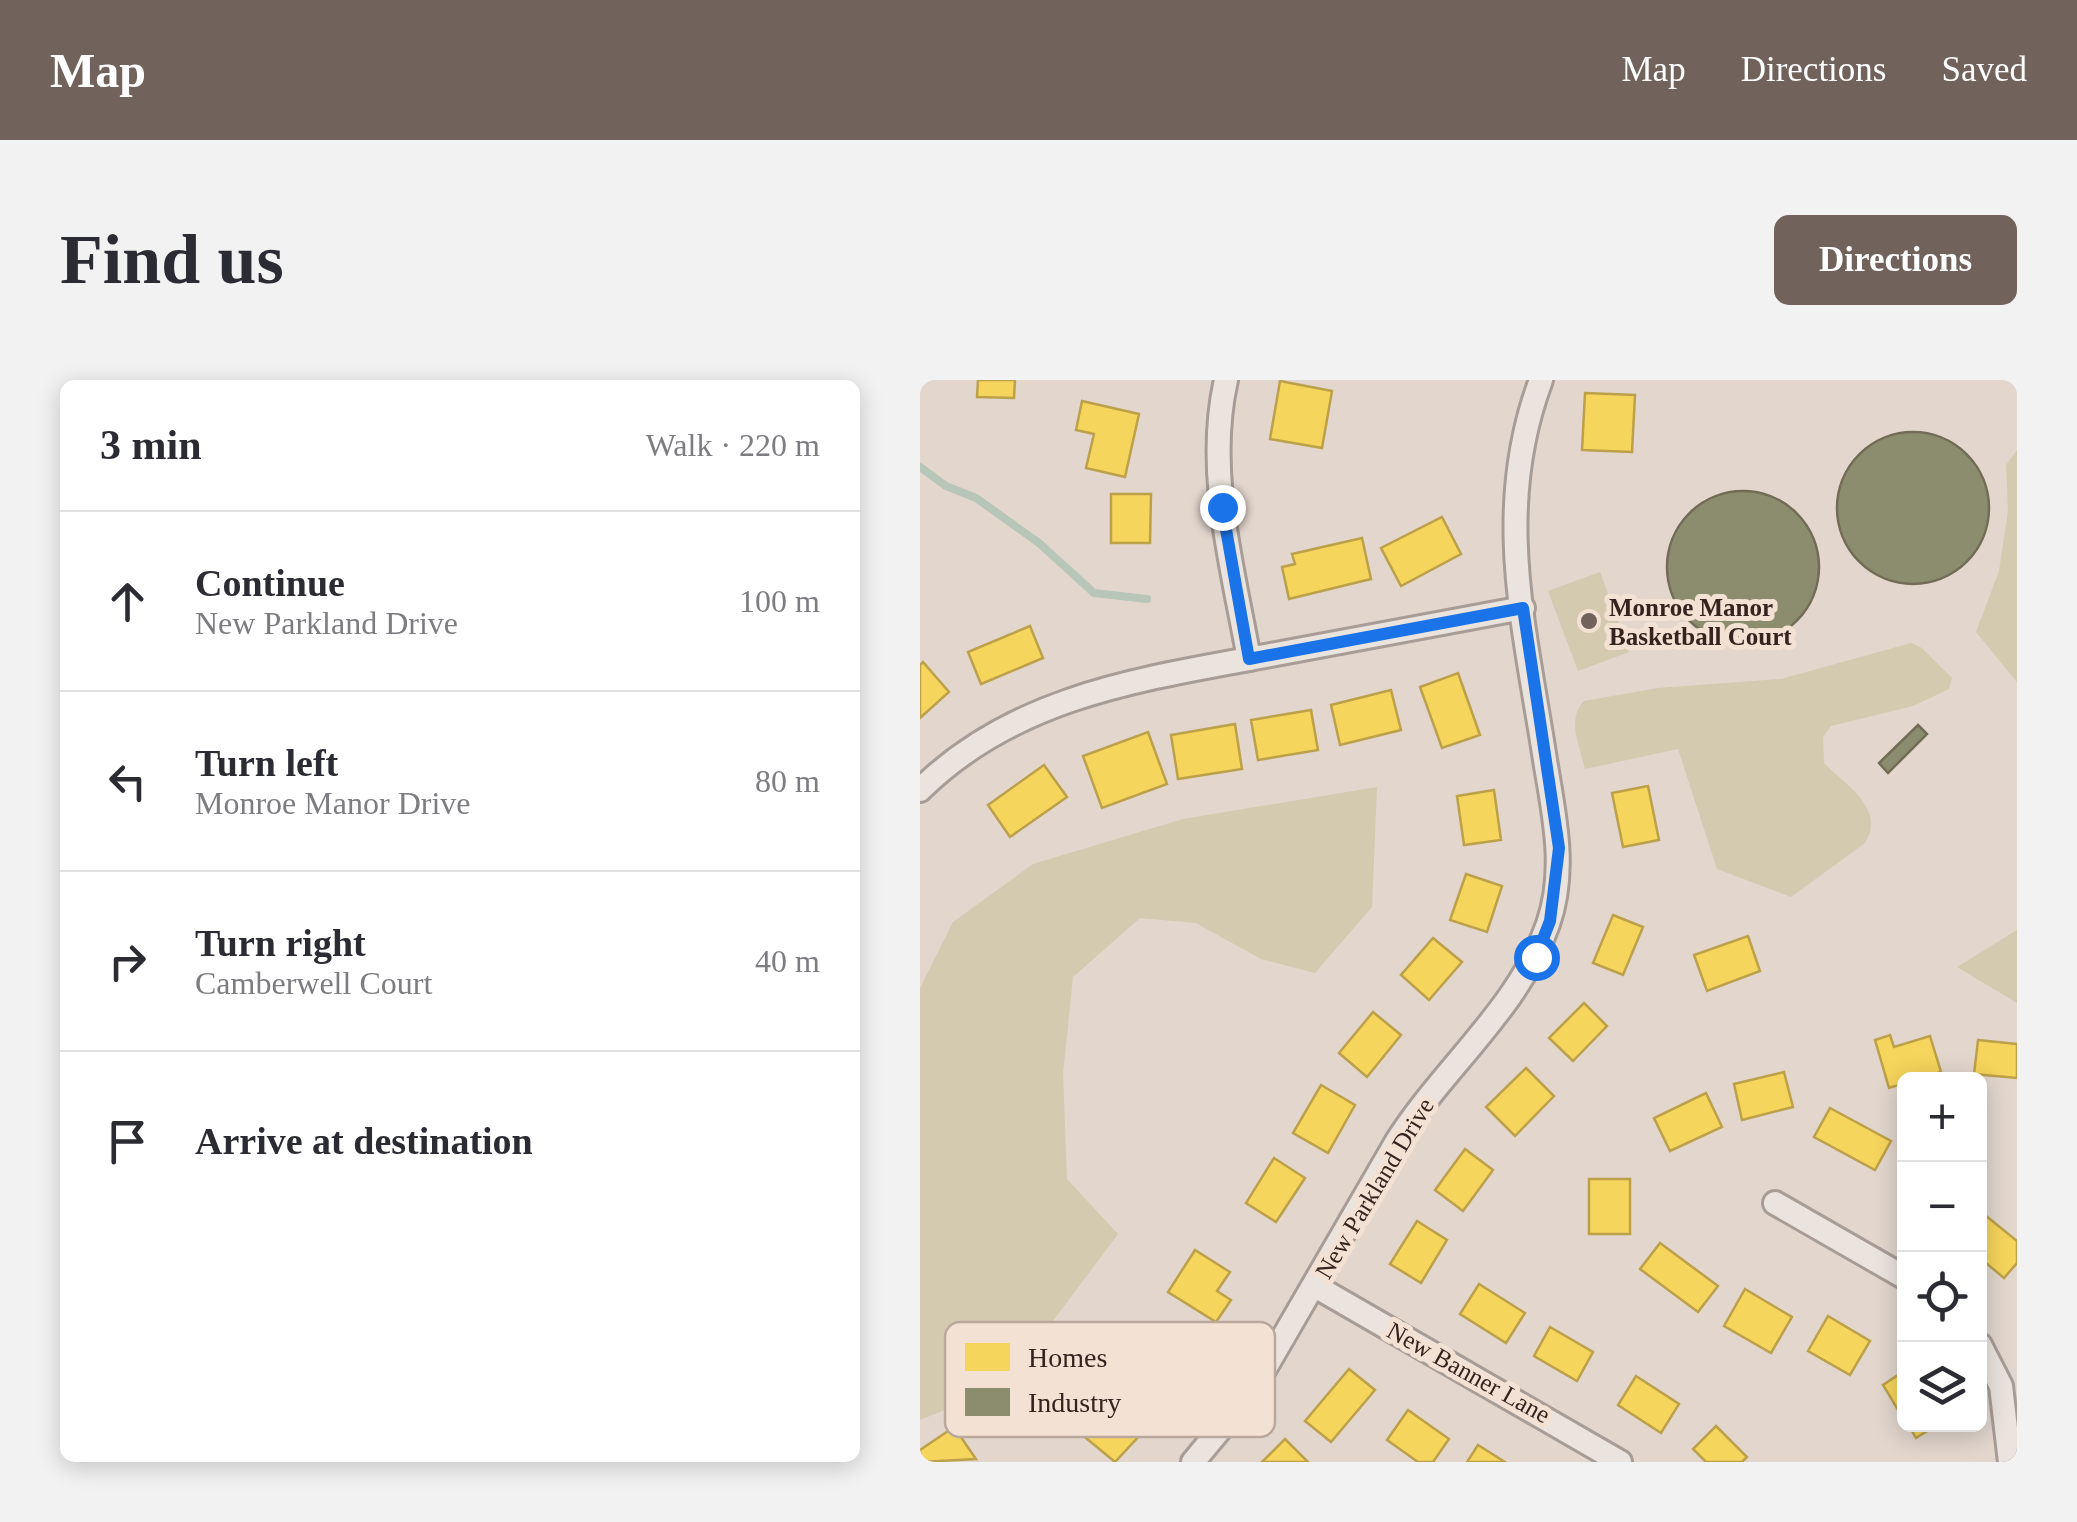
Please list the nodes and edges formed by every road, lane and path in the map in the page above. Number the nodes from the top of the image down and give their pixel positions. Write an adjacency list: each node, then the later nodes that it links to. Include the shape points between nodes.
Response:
1 (1226, 380): 4 (street, via 1219,440 1222,507)
2 (1541, 380): 3 (street, New Parkland Drive, via 1513,502)
3 (1523, 608): 4 (street); 8 (street, New Parkland Drive, via 1559,848 1550,921 1515,991 1397,1140)
4 (1249, 659): 5 (street, via 1082,694 1015,721)
5 (920, 790)
6 (1775, 1203): 7 (street)
7 (1897, 1273)
8 (1316, 1286): 9 (street, New Parkland Drive); 13 (street, New Banner Lane)
9 (1275, 1354)
10 (1987, 1359): 14 (street, via 2001,1386)
11 (1214, 1437): 12 (street, New Parkland Drive)
12 (1193, 1462)
13 (1620, 1462)
14 (2010, 1462)

